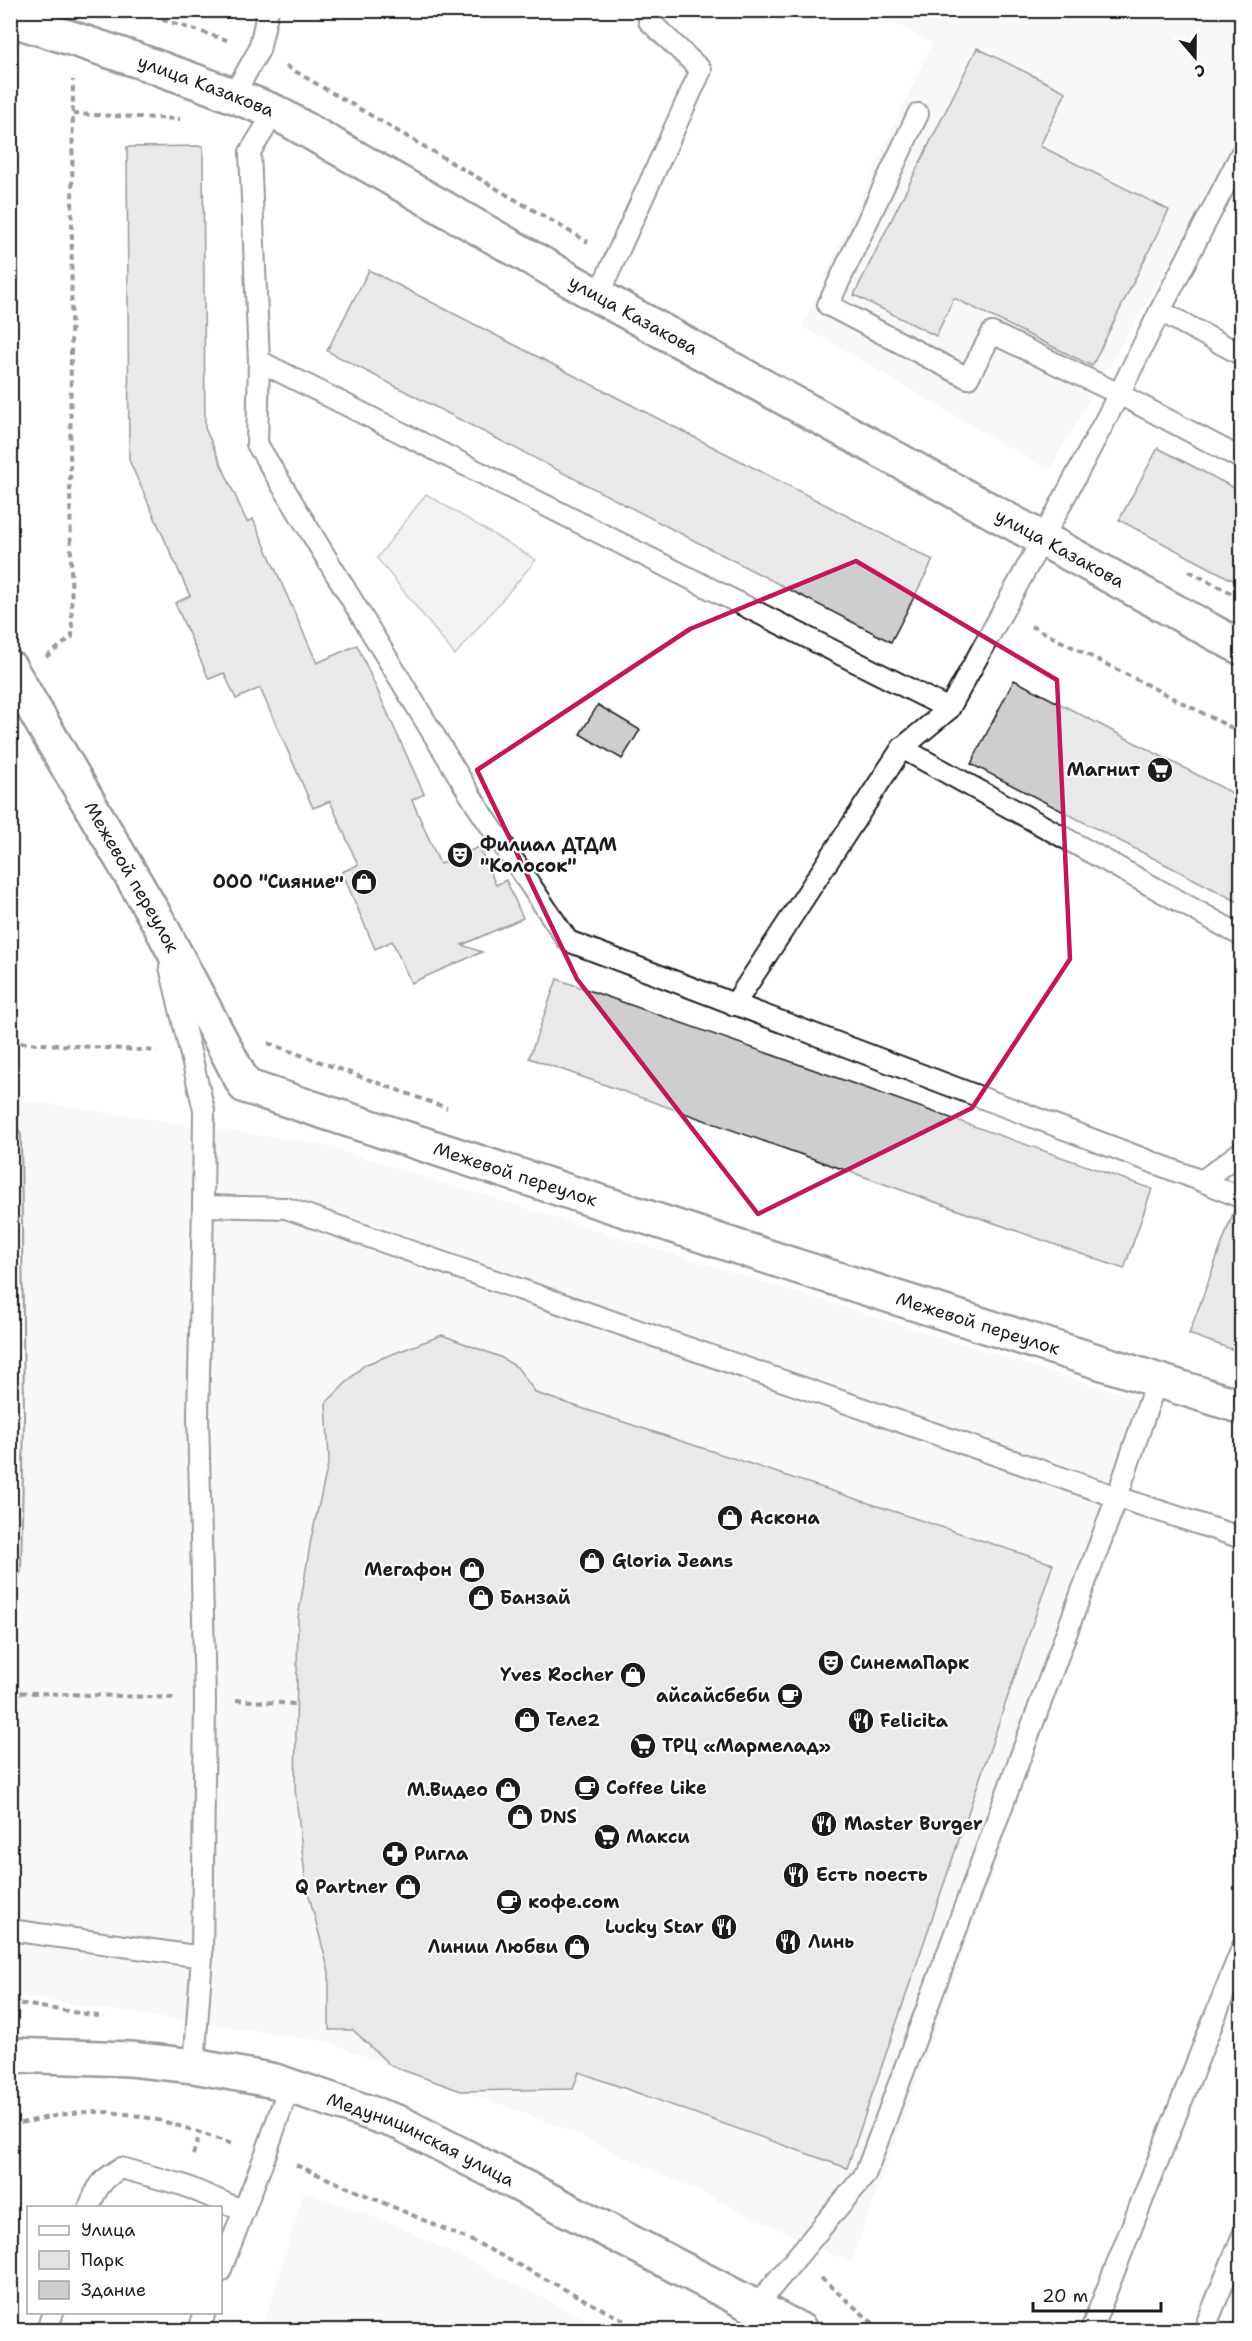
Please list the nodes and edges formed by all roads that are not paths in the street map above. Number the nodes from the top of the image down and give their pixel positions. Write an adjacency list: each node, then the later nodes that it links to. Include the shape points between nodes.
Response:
1 (268, 10): 4 (lane, via 259,50)
2 (652, 10): 8 (lane, via 649,21 701,70)
3 (10, 19): 4 (street, улица Казакова)
4 (234, 94): 5 (street, улица Казакова)
5 (275, 112): 8 (street, улица Казакова); 11 (lane, via 250,152)
6 (918, 114): 12 (lane, via 828,305 968,378 992,333)
7 (1242, 152): 9 (lane)
8 (598, 296): 14 (street, улица Казакова)
9 (1160, 311): 10 (lane); 12 (lane)
10 (1242, 355)
11 (259, 361): 17 (lane); 21 (lane, via 257,444 477,806 567,941)
12 (1119, 394): 13 (lane); 14 (lane)
13 (1242, 459)
14 (1042, 540): 15 (street, улица Казакова); 17 (lane)
15 (1242, 648)
16 (14, 674): 19 (street, Межевой переулок)
17 (949, 710): 18 (lane)
18 (902, 748): 20 (lane); 21 (lane)
19 (159, 923): 26 (lane, via 204,1110); 27 (street, Межевой переулок, via 245,1086)
20 (1242, 936)
21 (734, 1005): 24 (lane)
22 (10, 1137): 31 (lane)
23 (1242, 1151): 24 (lane)
24 (1202, 1181): 25 (lane)
25 (1242, 1198)
26 (203, 1206): 29 (lane, via 286,1209); 34 (lane, via 198,1415 205,1699)
27 (1157, 1379): 28 (street, Межевой переулок); 29 (lane)
28 (1242, 1407)
29 (1117, 1497): 30 (lane); 44 (lane, via 865,2175 797,2257)
30 (1242, 1538)
31 (10, 1569)
32 (10, 1930): 34 (lane)
33 (1242, 1948): 47 (lane)
34 (202, 1957): 36 (lane)
35 (10, 2055): 36 (street, Медуницинская улица)
36 (194, 2066): 37 (street, Медуницинская улица)
37 (289, 2086): 39 (lane); 44 (street, Медуницинская улица, via 399,2123)
38 (90, 2206): 39 (lane, via 106,2176 121,2168 183,2185)
39 (244, 2211): 41 (lane)
40 (1242, 2237): 48 (lane)
41 (222, 2267)
42 (53, 2314): 45 (lane)
43 (205, 2314): 46 (lane)
44 (775, 2321)
45 (47, 2331)
46 (199, 2331)
47 (1091, 2331)
48 (1204, 2331)

